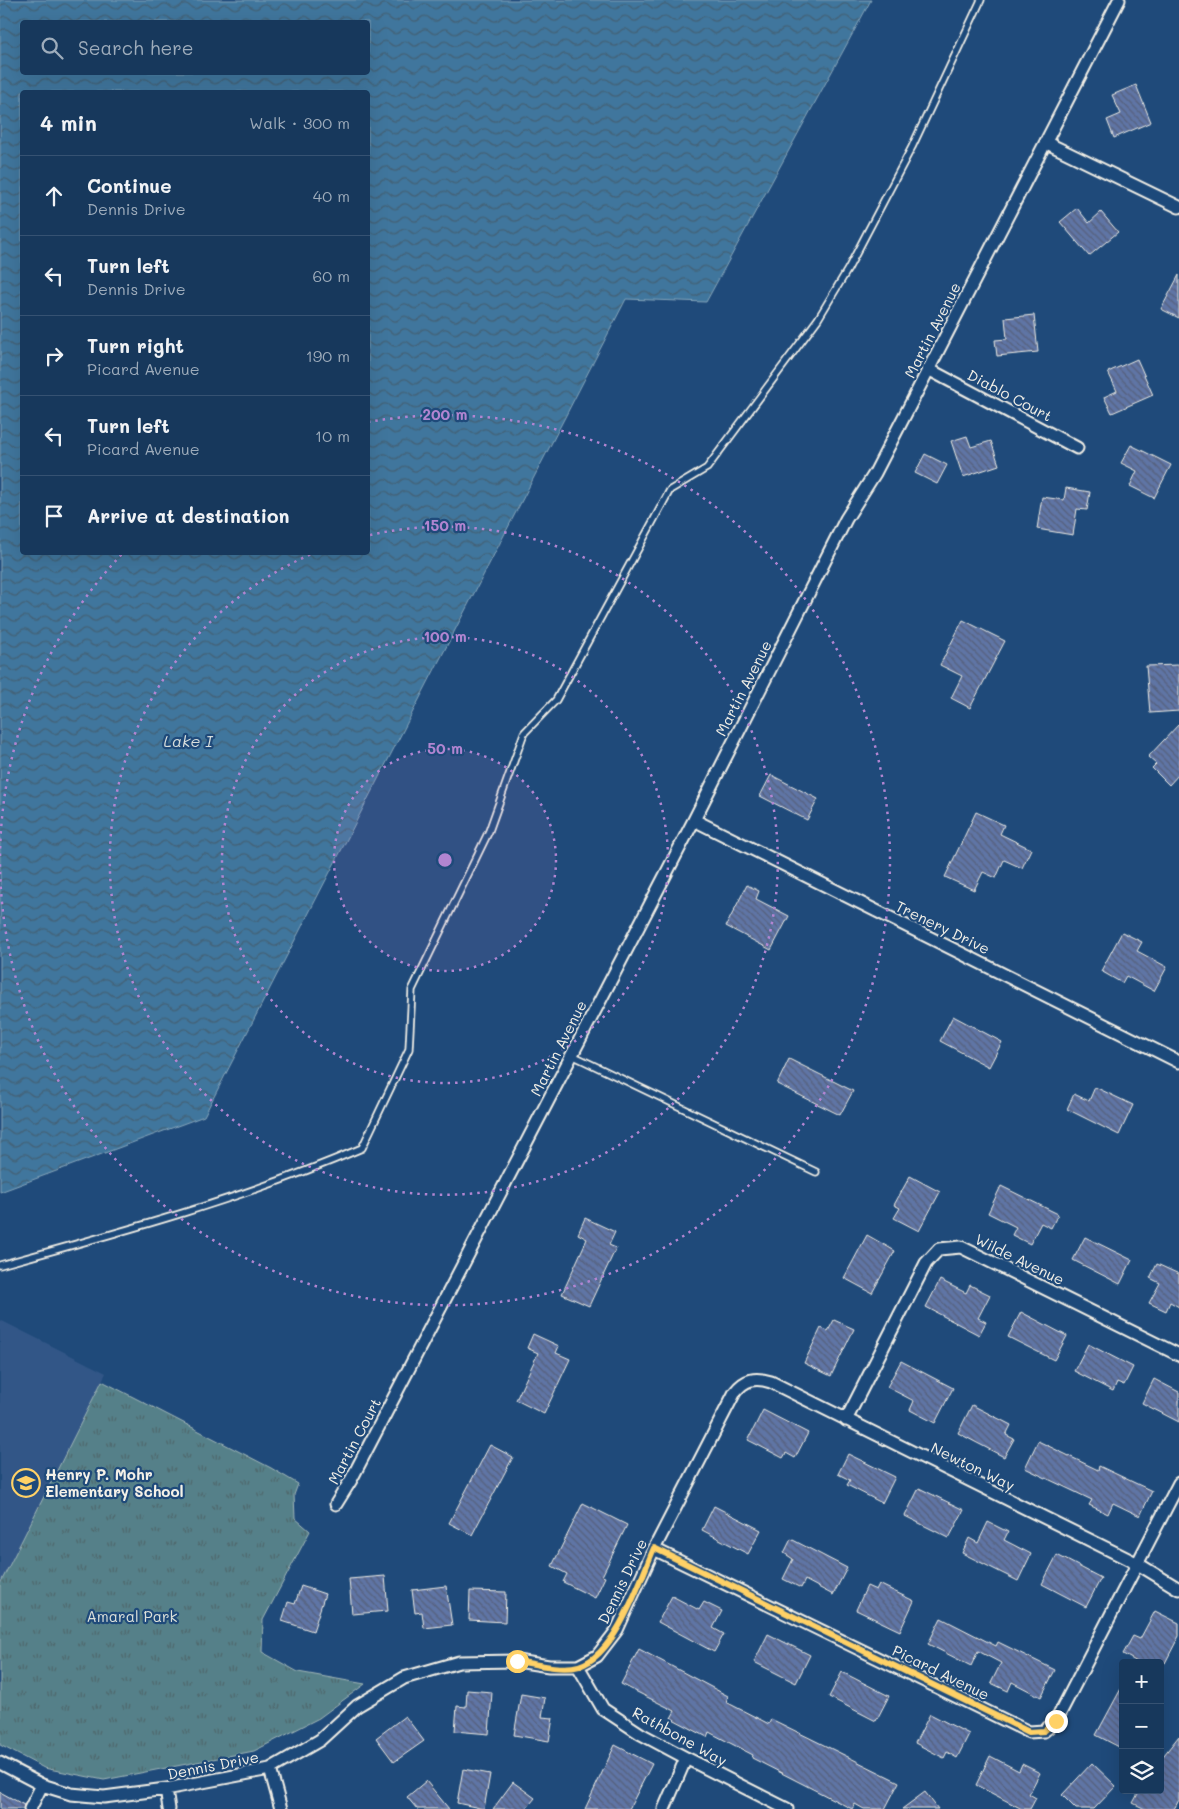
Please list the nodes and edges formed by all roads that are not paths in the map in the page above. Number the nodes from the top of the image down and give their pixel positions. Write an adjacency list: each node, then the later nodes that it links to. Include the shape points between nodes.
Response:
1 (981, 0): 11 (lane, via 912,147 818,319 707,468 670,490 556,700 524,733 489,831 412,990 409,1049 362,1148 294,1177)
2 (1119, 0): 3 (street, Martin Avenue)
3 (1047, 143): 4 (street); 5 (street, Martin Avenue)
4 (1179, 207)
5 (928, 370): 6 (street, Diablo Court); 7 (street, Martin Avenue, via 875,473 846,519)
6 (1077, 448)
7 (694, 820): 8 (street, Martin Avenue); 9 (street, Trenery Drive)
8 (572, 1055): 10 (lane); 14 (street, Martin Avenue)
9 (1179, 1062)
10 (816, 1172)
11 (0, 1265)
12 (1179, 1355): 15 (street, Wilde Avenue, via 961,1247 939,1249 926,1263)
13 (750, 1379): 15 (street, Newton Way, via 771,1382); 18 (street, Dennis Drive, via 735,1392)
14 (397, 1392): 17 (street, Martin Court, via 352,1480)
15 (846, 1420): 19 (street, Newton Way)
16 (1179, 1483): 19 (street)
17 (336, 1504)
18 (654, 1548): 19 (street, Picard Avenue, via 1029,1732 1044,1731 1056,1721); 21 (street, Dennis Drive, via 617,1630 597,1656)
19 (1138, 1564): 20 (street, Newton Way)
20 (1179, 1589)
21 (578, 1666): 22 (street, Rathbone Way, via 603,1709); 24 (street, Dennis Drive, via 517,1661 459,1662 404,1678 357,1706 320,1740)
22 (686, 1758): 32 (street); 33 (street, Rathbone Way)
23 (0, 1763): 25 (street, Dennis Drive)
24 (270, 1769): 26 (street, Dennis Drive); 31 (street)
25 (42, 1785): 27 (street, Dennis Drive, via 71,1794); 28 (street)
26 (166, 1789): 27 (street, Dennis Drive); 30 (street)
27 (104, 1797): 29 (street)
28 (30, 1809)
29 (104, 1809)
30 (169, 1809)
31 (281, 1809)
32 (664, 1809)
33 (787, 1809)

